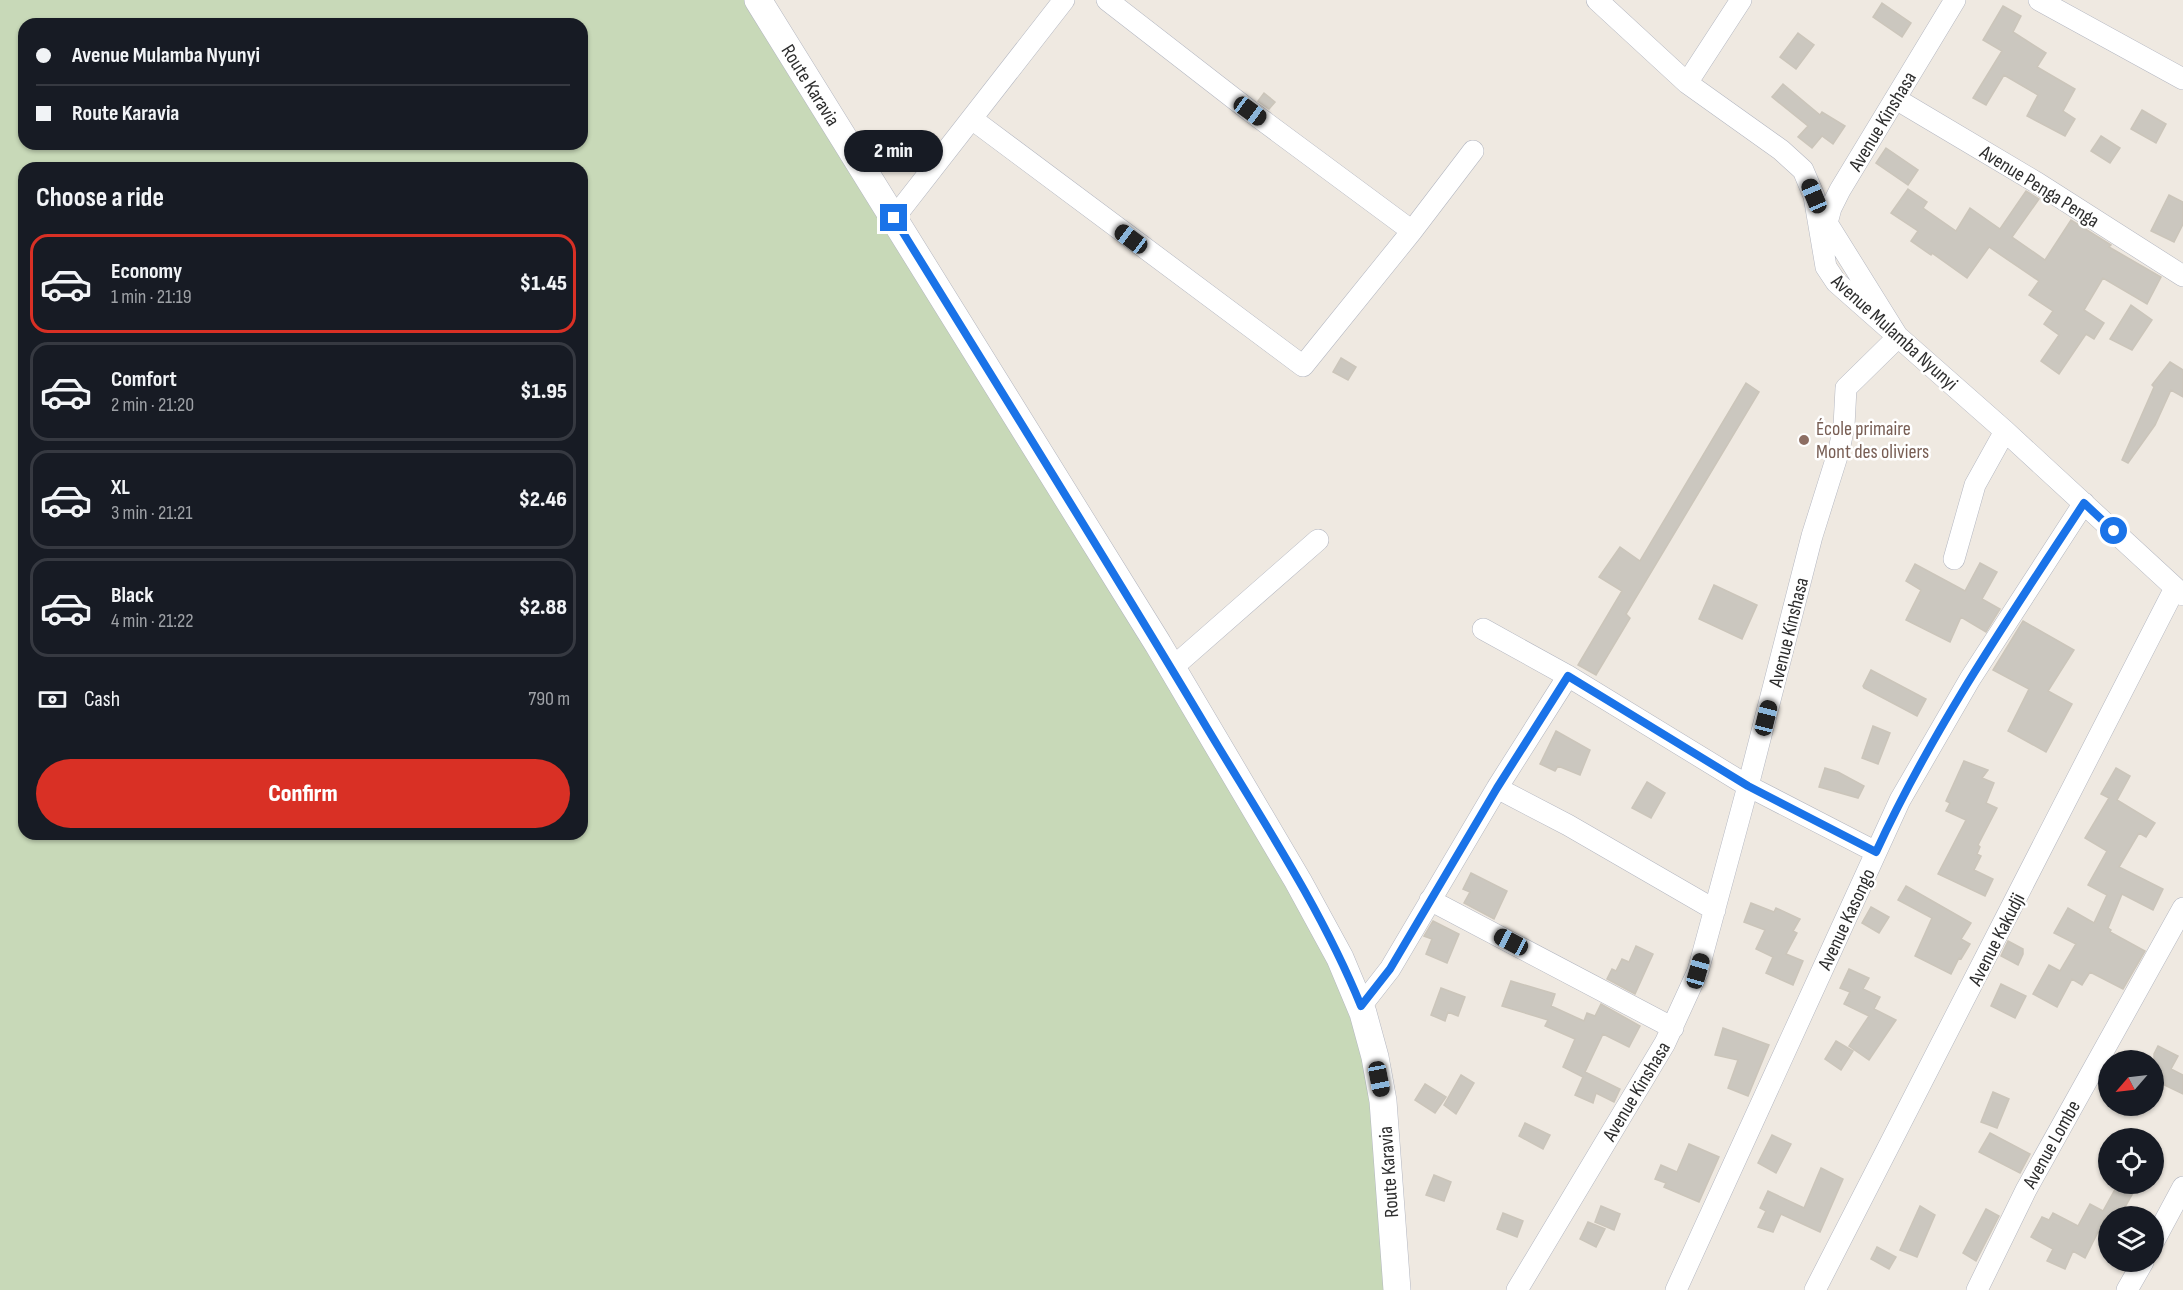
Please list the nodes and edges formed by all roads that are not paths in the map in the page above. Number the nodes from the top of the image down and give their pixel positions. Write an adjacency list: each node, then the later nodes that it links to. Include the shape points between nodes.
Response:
1 (758, 0): 13 (street, Route Karavia)
2 (1064, 0): 11 (street)
3 (1107, 0): 14 (street)
4 (1597, 0): 9 (street, Avenue Mulamba Nyunyi)
5 (1741, 0): 9 (street)
6 (1955, 0): 10 (street, Avenue Kinshasa)
7 (2039, 0): 8 (street)
8 (2183, 79)
9 (1687, 83): 16 (street, Avenue Mulamba Nyunyi, via 1803,170 1814,196 1826,267 1836,282)
10 (1896, 99): 15 (street, Avenue Penga Penga); 16 (street, Avenue Kinshasa, via 1840,190 1827,223)
11 (972, 119): 13 (street); 14 (street, via 1303,366)
12 (1473, 151): 14 (street)
13 (894, 218): 23 (street, Route Karavia)
14 (1412, 231)
15 (2183, 276)
16 (1898, 337): 17 (street, Avenue Mulamba Nyunyi); 25 (street, Avenue Kinshasa, via 1846,388 1839,450 1812,536)
17 (2005, 431): 18 (street, Avenue Mulamba Nyunyi); 20 (street, via 1975,485)
18 (2084, 503): 21 (street, Avenue Mulamba Nyunyi); 27 (street, Avenue Kasongo, via 1970,679 1900,800)
19 (1318, 540): 23 (street)
20 (1954, 559)
21 (2179, 591): 39 (street, Avenue Kakudji)
22 (1483, 628): 24 (street)
23 (1172, 668): 31 (street, Route Karavia, via 1298,881 1341,958)
24 (1568, 676): 25 (street); 26 (street)
25 (1748, 786): 27 (street); 30 (street, Avenue Kinshasa)
26 (1497, 788): 28 (street); 30 (street)
27 (1876, 852): 38 (street, Avenue Kasongo)
28 (1430, 900): 31 (street, via 1390,969); 32 (street)
29 (2183, 908): 40 (street, Avenue Lombe, via 2026,1190)
30 (1715, 910): 32 (street, Avenue Kinshasa, via 1698,971)
31 (1361, 1006): 36 (street, Route Karavia, via 1383,1101)
32 (1672, 1028): 37 (street, Avenue Kinshasa)
33 (2183, 1187): 34 (street)
34 (2164, 1222)
35 (2137, 1272): 41 (street)
36 (1397, 1290)
37 (1517, 1290)
38 (1676, 1290)
39 (1815, 1290)
40 (1977, 1290)
41 (2127, 1290)

